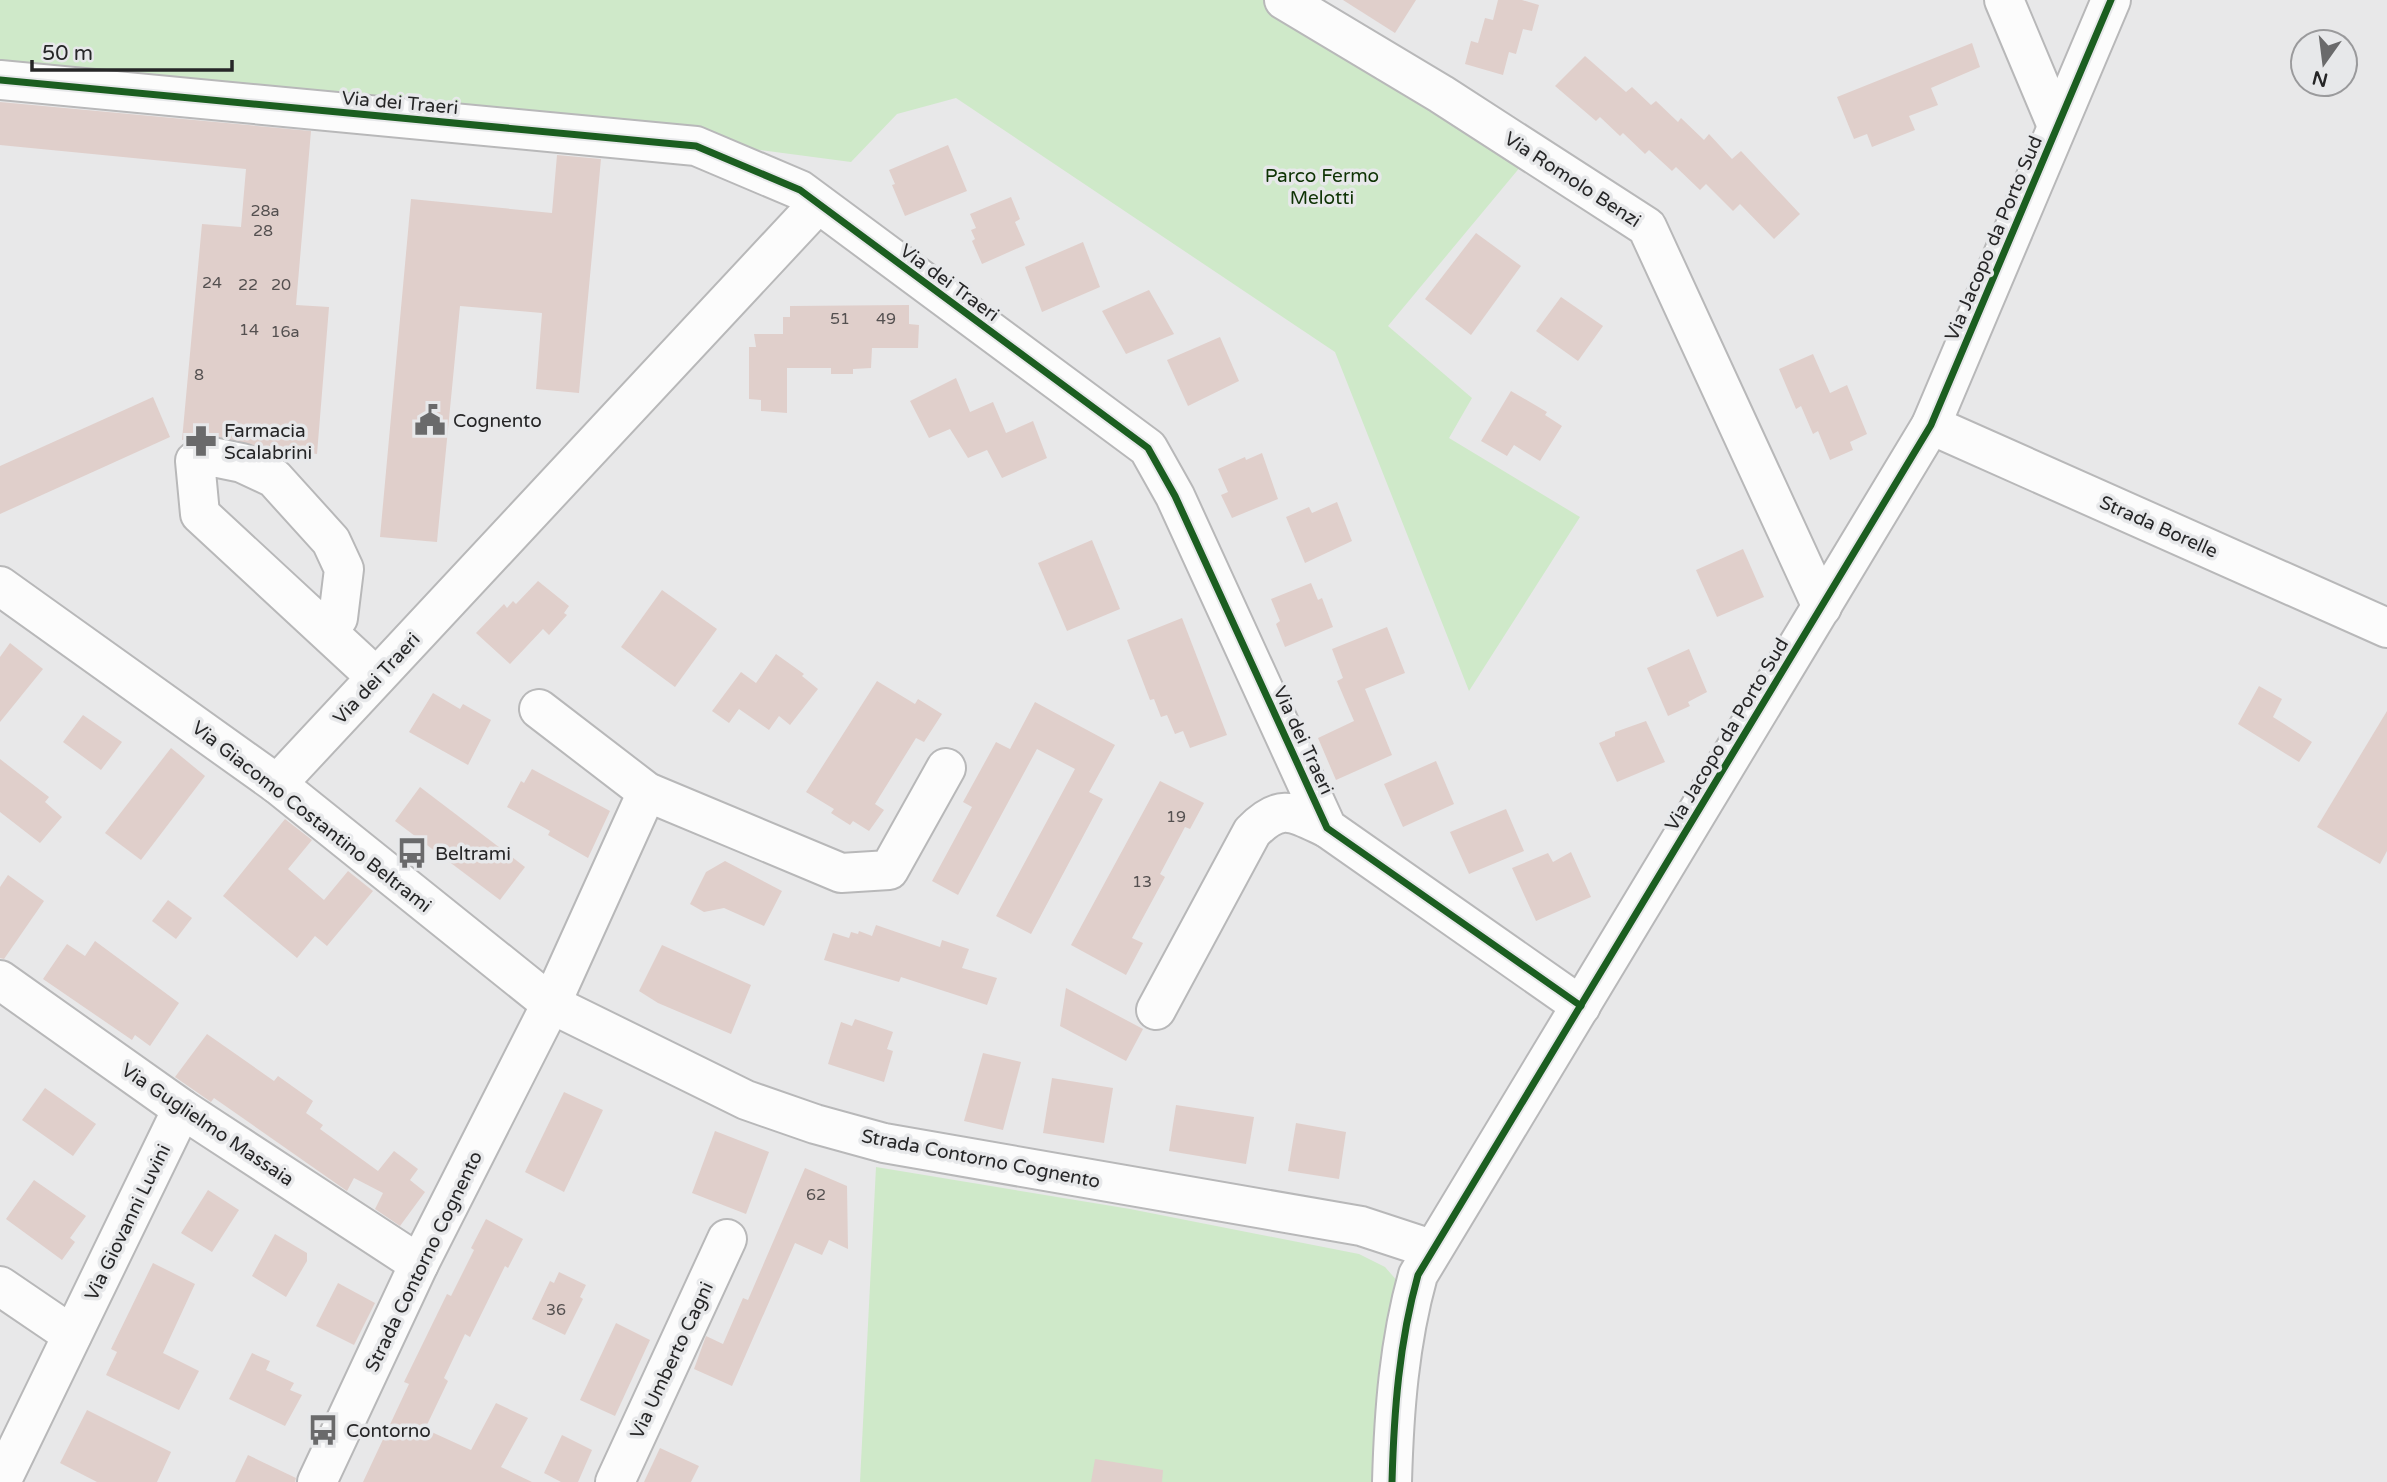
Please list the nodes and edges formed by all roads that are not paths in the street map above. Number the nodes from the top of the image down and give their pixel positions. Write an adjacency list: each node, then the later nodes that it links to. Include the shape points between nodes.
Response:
1 (1284, 0): 9 (street, Via Romolo Benzi, via 1441,94 1647,227)
2 (2004, 0): 5 (street)
3 (2111, 0): 5 (street, Via Jacopo da Porto Sud)
4 (0, 80): 6 (street, Via dei Traeri, via 696,146 800,190)
5 (2057, 126): 7 (street, Via Jacopo da Porto Sud)
6 (818, 204): 12 (street, Via dei Traeri); 17 (street, Via dei Traeri, via 1149,448)
7 (1931, 425): 9 (street, Via Jacopo da Porto Sud); 10 (street, Strada Borelle)
8 (0, 586): 15 (street, Via Giacomo Costantino Beltrami)
9 (1822, 607): 20 (street, Via Jacopo da Porto Sud)
10 (2387, 628)
11 (328, 629): 11 (street, via 338,618 344,569 331,541 274,478 242,463 203,454 195,461 200,514); 12 (street)
12 (376, 677): 15 (street, Via dei Traeri)
13 (539, 709): 16 (street)
14 (946, 768): 16 (street, via 888,870 841,873)
15 (277, 784): 19 (street, Via Giacomo Costantino Beltrami)
16 (646, 792): 19 (street, Strada Contorno Cognento)
17 (1327, 828): 20 (street, Via dei Traeri); 21 (street, Via dei Traeri, via 1293,812 1268,815 1252,832)
18 (0, 980): 22 (street, Via Guglielmo Massaia)
19 (551, 1004): 24 (street, Strada Contorno Cognento, via 746,1101 815,1124 884,1143 1362,1226); 25 (street, Strada Contorno Cognento)
20 (1581, 1006): 24 (street, Via Jacopo da Porto Sud)
21 (1156, 1010)
22 (182, 1109): 25 (street, Via Guglielmo Massaia); 27 (street, Via Giovanni Luvini)
23 (727, 1239): 30 (street, Via Umberto Cagni)
24 (1431, 1249): 31 (street, Via Jacopo da Porto Sud, via 1406,1318 1397,1374)
25 (419, 1264): 29 (street, Strada Contorno Cognento)
26 (0, 1286): 27 (street)
27 (72, 1335): 28 (street, Via Giovanni Luvini)
28 (1, 1481)
29 (317, 1482)
30 (615, 1482)
31 (1392, 1482)

